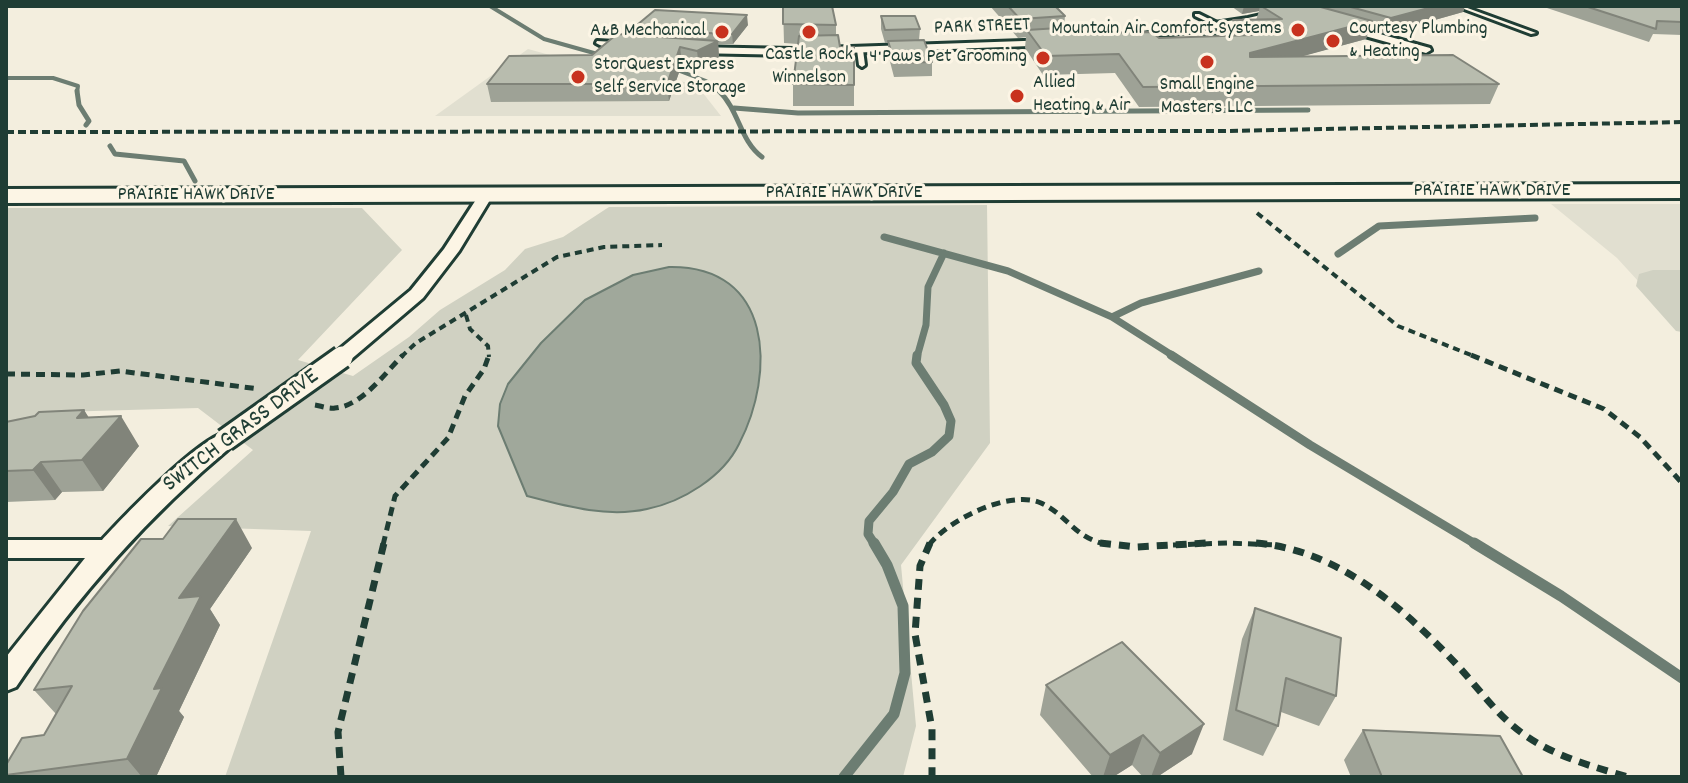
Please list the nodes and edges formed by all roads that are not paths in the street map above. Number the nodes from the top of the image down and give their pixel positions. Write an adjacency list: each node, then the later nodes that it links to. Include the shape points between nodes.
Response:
1 (1458, 6): 8 (lane)
2 (1300, 8): 4 (street); 6 (street)
3 (1197, 15): 6 (lane)
4 (1320, 20)
5 (1335, 24): 16 (street)
6 (1220, 26): 7 (street)
7 (1200, 29): 9 (street); 12 (lane, via 1224,46)
8 (1533, 33)
9 (1120, 38)
10 (601, 43): 13 (street)
11 (1060, 43): 15 (street, PARK STREET)
12 (1208, 47)
13 (643, 48)
14 (675, 49): 15 (street, PARK STREET)
15 (860, 50): 17 (lane)
16 (1426, 50)
17 (862, 65)
18 (1682, 191): 19 (street, PRAIRIE HAWK DRIVE)
19 (486, 195): 20 (street, PRAIRIE HAWK DRIVE); 22 (street, SWITCH GRASS DRIVE, bridge, via 417,294 342,357 225,440)
20 (6, 196)
21 (6, 549): 22 (street)
22 (105, 549): 23 (street, SWITCH GRASS DRIVE, via 61,600)
23 (6, 679)

